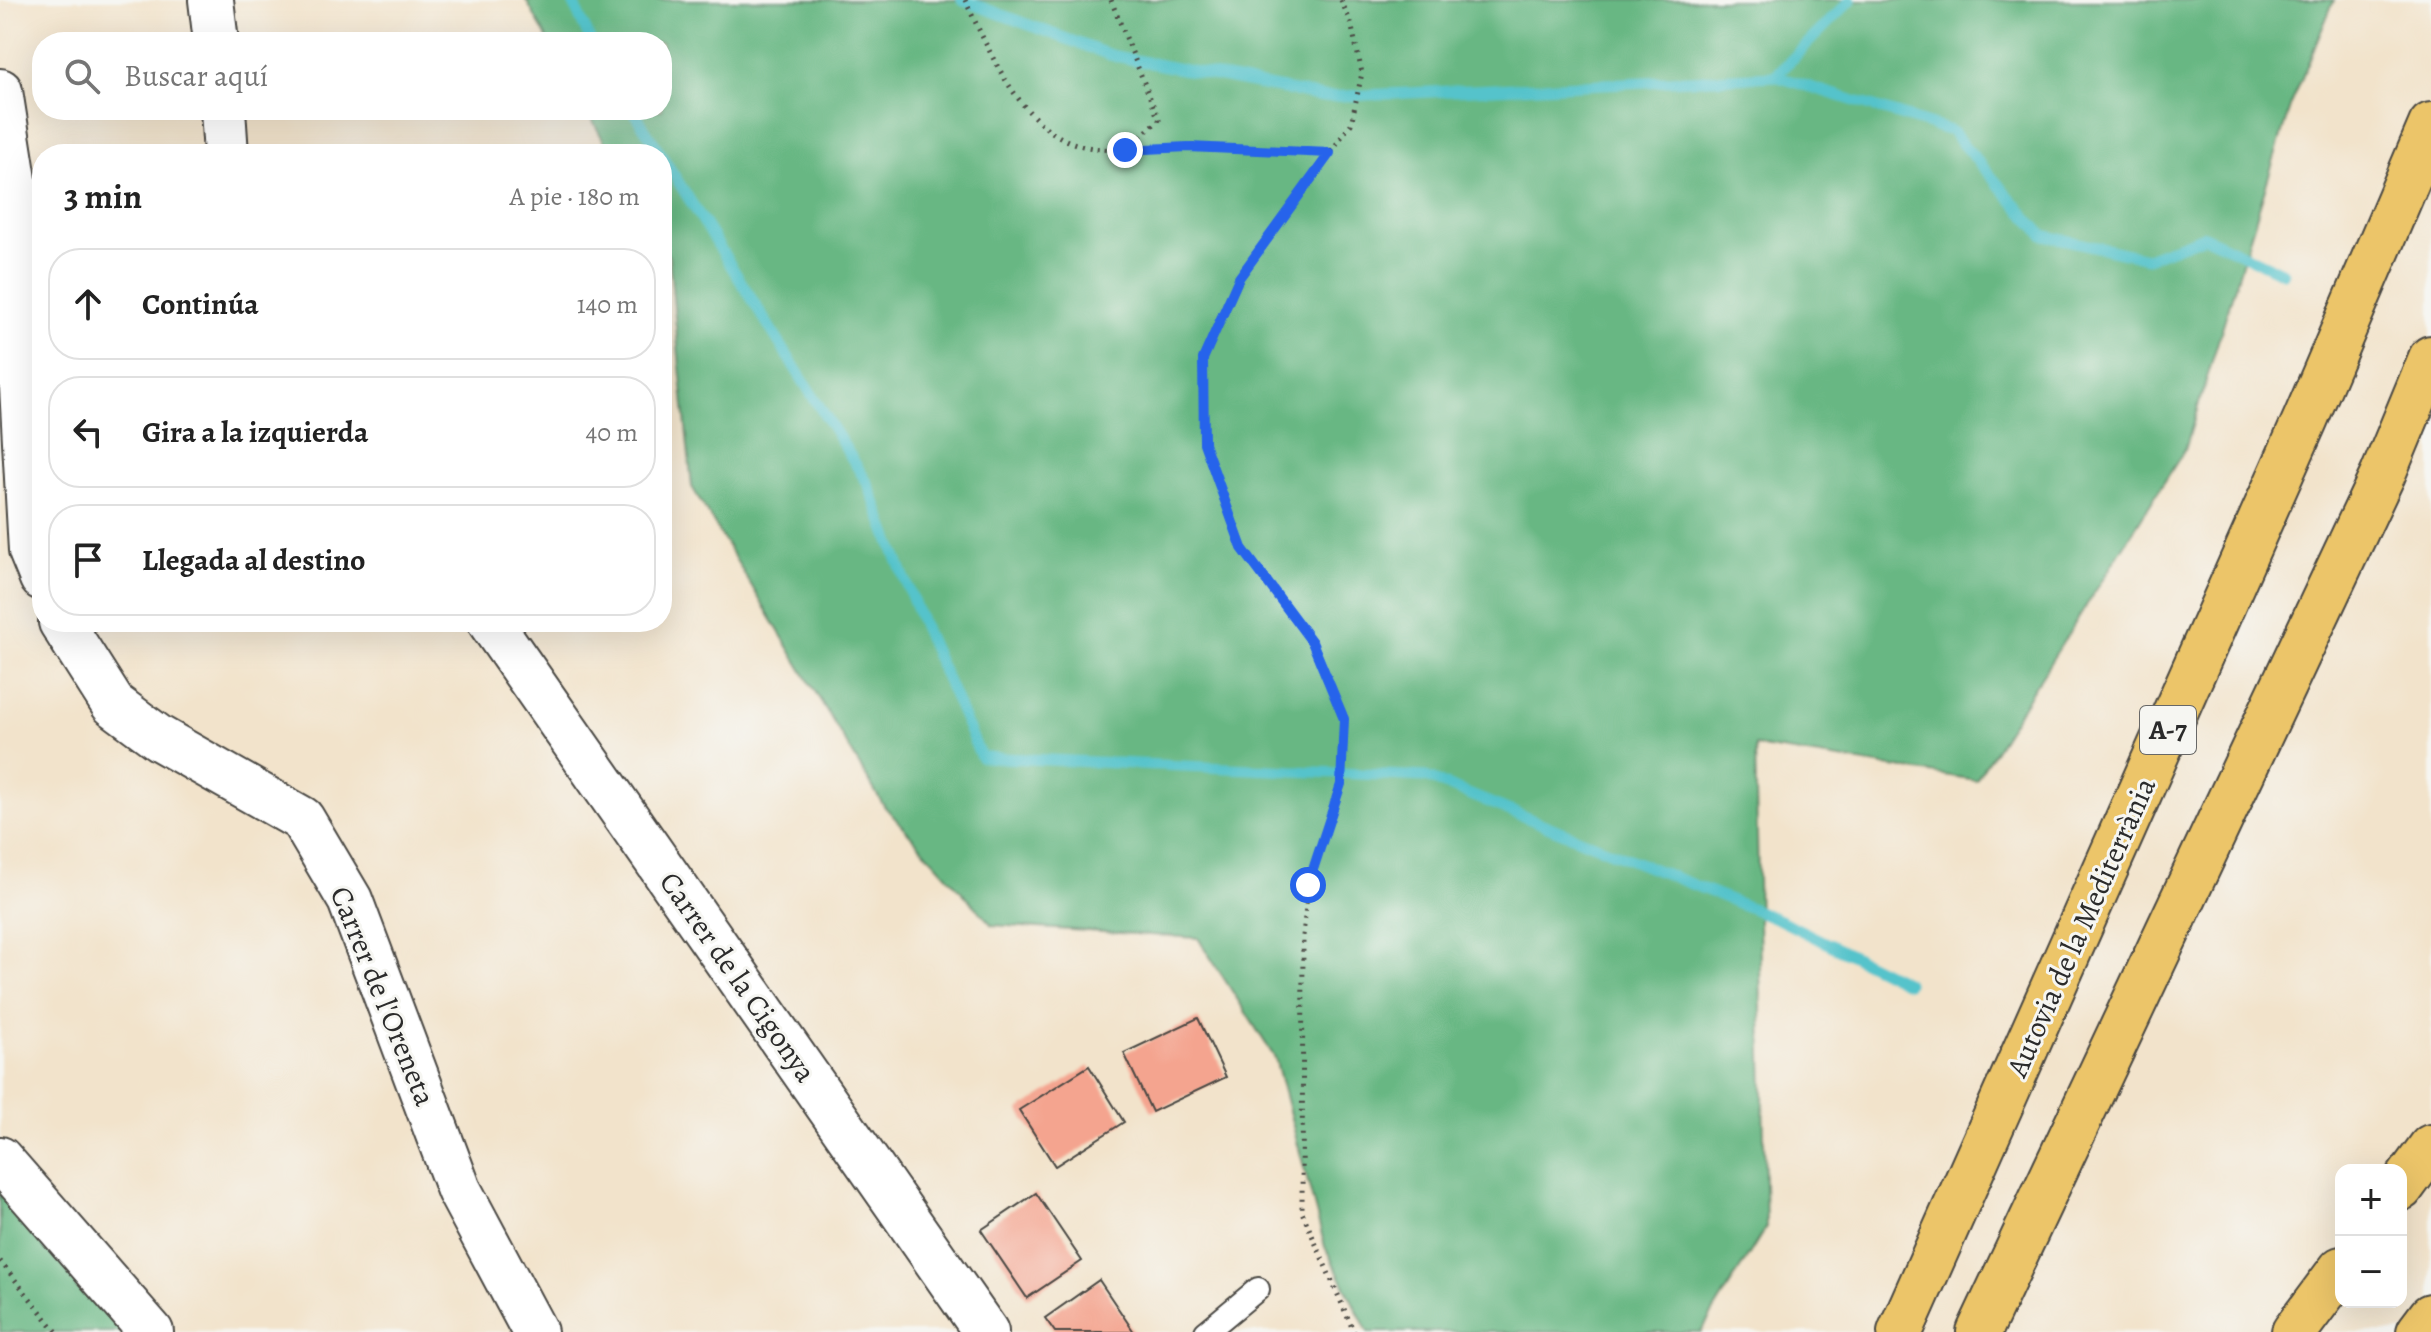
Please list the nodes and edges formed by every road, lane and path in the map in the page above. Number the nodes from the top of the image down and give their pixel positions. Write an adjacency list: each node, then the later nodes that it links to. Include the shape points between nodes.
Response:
1 (211, 0): 5 (street)
2 (965, 0): 10 (path, via 992,57 1033,115 1068,141)
3 (1111, 0): 10 (path, via 1159,120)
4 (1341, 0): 11 (path, via 1362,73 1351,124)
5 (215, 32)
6 (0, 91): 12 (street, via 18,205)
7 (224, 120): 9 (street)
8 (2431, 125): 30 (highway, Autovia de la Mediterrània / A-7)
9 (225, 144)
10 (1125, 150): 11 (path)
11 (1330, 153): 29 (path, via 1239,278 1203,359 1204,443 1242,548 1312,642 1344,719 1341,784 1308,885 1303,936 1302,1212)
12 (10, 325): 14 (street)
13 (2431, 358): 31 (highway, via 2383,474)
14 (32, 553)
15 (67, 632): 26 (street, Carrer de l'Oreneta, via 113,704 159,738 302,819 350,900 459,1190)
16 (497, 632): 27 (street, Carrer de la Cigonya)
17 (2431, 1147): 19 (highway)
18 (0, 1159): 25 (street)
19 (2407, 1180)
20 (0, 1261): 24 (path)
21 (2335, 1277): 32 (highway)
22 (1258, 1289): 28 (lane)
23 (2431, 1316): 33 (highway)
24 (57, 1332)
25 (151, 1332)
26 (535, 1332)
27 (986, 1332)
28 (1206, 1332)
29 (1354, 1332)
30 (1900, 1332)
31 (1979, 1332)
32 (2294, 1332)
33 (2419, 1332)

